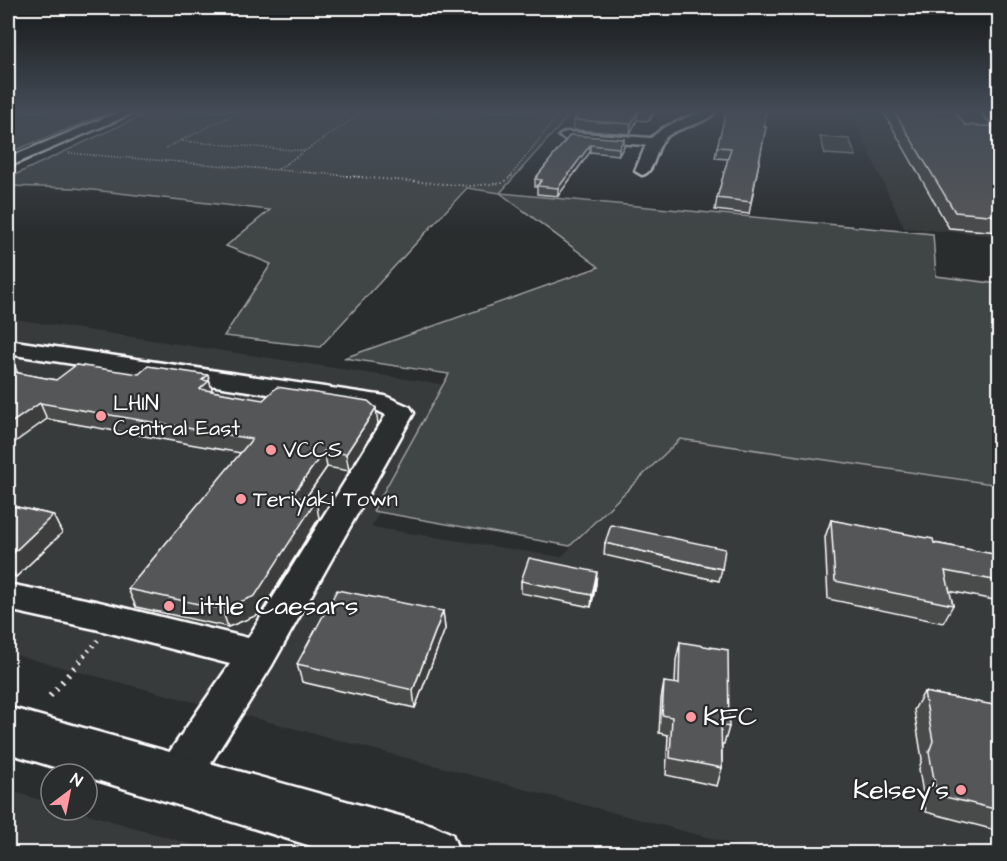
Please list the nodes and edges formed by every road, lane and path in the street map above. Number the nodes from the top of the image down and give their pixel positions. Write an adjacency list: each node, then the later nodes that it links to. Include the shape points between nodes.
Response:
1 (36, 151): 6 (street)
2 (305, 151): 7 (path)
3 (531, 151): 7 (path, via 502,183 470,186)
4 (651, 151): 8 (street)
5 (60, 152): 7 (path)
6 (8, 163)
7 (277, 169)
8 (642, 171)
9 (8, 347): 12 (street, via 385,404 401,413)
10 (8, 597): 11 (street)
11 (115, 620): 12 (street); 13 (path)
12 (258, 656): 15 (street)
13 (50, 696)
14 (8, 730): 15 (main road)
15 (177, 778): 16 (main road)
16 (432, 854)

